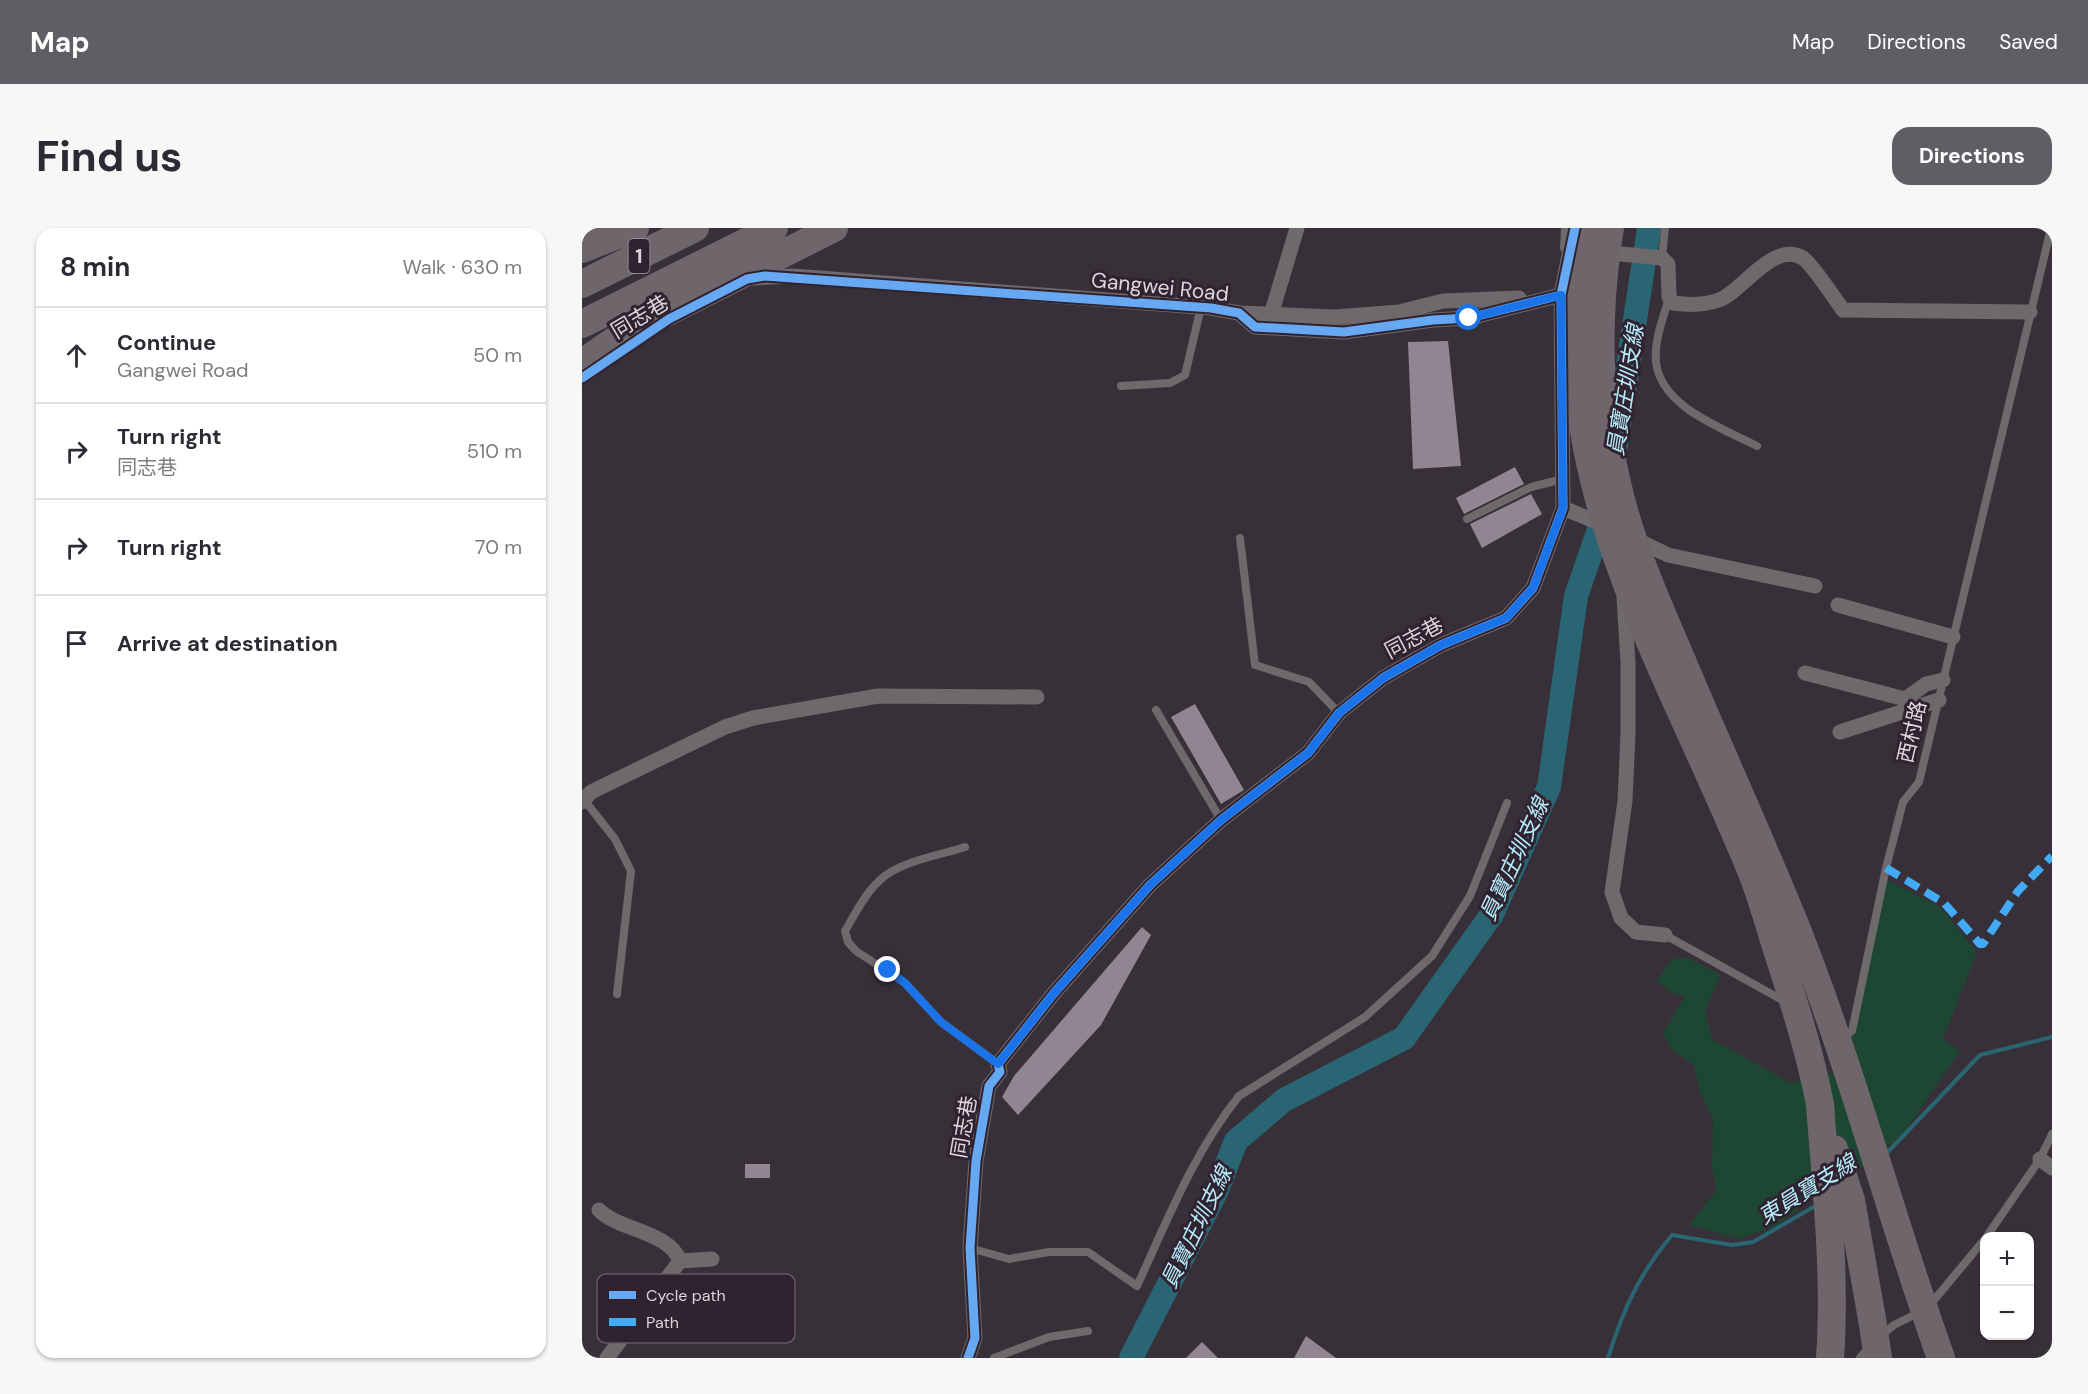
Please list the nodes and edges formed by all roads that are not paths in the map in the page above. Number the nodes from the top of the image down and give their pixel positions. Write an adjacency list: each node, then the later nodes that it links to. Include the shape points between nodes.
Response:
1 (635, 228): 12 (highway)
2 (695, 228): 15 (highway, 1)
3 (774, 228): 23 (highway, 1)
4 (834, 228): 24 (highway, via 624,334)
5 (1297, 228): 22 (street)
6 (1565, 228): 16 (lane)
7 (1575, 228): 13 (street)
8 (1586, 228): 52 (highway, bridge, via 1576,295 1574,356 1585,443 1600,509 1627,588 1754,879 1811,1060)
9 (1665, 228): 14 (lane)
10 (2052, 228): 20 (lane, 西村路)
11 (1614, 240): 13 (street); 14 (street); 62 (highway, bridge, via 1601,296 1600,354 1607,435 1625,513 1646,577 1796,928 1846,1067)
12 (582, 249)
13 (1570, 252): 16 (street)
14 (1660, 257): 17 (street, via 1668,264)
15 (582, 284)
16 (1561, 295): 21 (street, Gangwei Road, via 1469,318 1344,332 1255,327); 22 (street, via 1443,301 1399,312 1335,317); 28 (street, 同志巷)
17 (1669, 297): 20 (street, via 1673,303 1682,304 1721,299 1762,266 1792,256 1803,258 1844,310); 27 (lane, via 1657,337 1656,364 1668,392 1698,415)
18 (1201, 307): 19 (street, Gangwei Road, via 765,276 747,279); 21 (street, Gangwei Road); 26 (lane, via 1185,375 1170,383)
19 (687, 310): 25 (street, 同志巷, via 618,351)
20 (2030, 312): 35 (lane, 西村路)
21 (1239, 313): 22 (street)
22 (1271, 315)
23 (582, 324)
24 (582, 363)
25 (582, 378)
26 (1121, 386)
27 (1756, 446)
28 (1563, 479): 29 (street, 同志巷); 30 (lane, via 1531,487)
29 (1563, 508): 31 (street); 41 (street, 同志巷, via 1533,588 1506,618 1441,645 1383,678)
30 (1467, 519)
31 (1626, 534): 33 (street, via 1668,555); 47 (street, via 1623,606 1628,734 1625,801 1612,892 1621,918 1636,932)
32 (1240, 538): 41 (lane, via 1255,665 1309,681)
33 (1815, 586)
34 (1838, 605): 35 (street)
35 (1953, 637): 37 (lane, 西村路)
36 (1805, 674): 37 (street, via 1905,699 1926,684)
37 (1943, 680): 39 (lane, 西村路)
38 (1038, 697): 43 (street, via 878,696 753,718 725,727 591,792)
39 (1939, 699): 42 (street); 50 (lane, 西村路, via 1919,782 1904,802 1886,867 1852,1031 1846,1035)
40 (1156, 710): 45 (lane)
41 (1339, 713): 45 (street, 同志巷, via 1308,753)
42 (1840, 732)
43 (583, 801): 48 (lane, via 615,839 631,871)
44 (1507, 802): 58 (lane, via 1470,896 1432,956 1365,1017 1239,1096 1229,1108 1194,1163 1137,1286 1088,1252 1049,1252 1009,1259)
45 (1221, 820): 51 (street, 同志巷, via 1150,885 1054,993)
46 (965, 848): 51 (lane, via 922,860 886,876 860,903 845,931 856,951 905,983 941,1022)
47 (1665, 935): 49 (lane)
48 (617, 994)
49 (1805, 1013)
50 (1826, 1024)
51 (998, 1064): 58 (street, 同志巷, via 1000,1072 989,1086 976,1161)
52 (1820, 1104): 68 (highway, via 1831,1244); 70 (highway, bridge, via 1851,1200)
53 (2052, 1134): 54 (lane)
54 (2046, 1163): 56 (lane)
55 (599, 1210): 60 (street, via 654,1237 677,1254)
56 (1991, 1232)
57 (1980, 1246): 69 (lane, via 1938,1298 1921,1312 1894,1324)
58 (970, 1248): 66 (street, 同志巷, via 975,1338)
59 (712, 1259): 60 (street)
60 (680, 1261): 61 (street)
61 (670, 1274)
62 (1914, 1282): 71 (highway); 72 (highway, bridge)
63 (1088, 1331): 67 (lane, via 1049,1337)
64 (618, 1343): 65 (street)
65 (607, 1358)
66 (968, 1358)
67 (994, 1358)
68 (1830, 1358)
69 (1860, 1358)
70 (1878, 1358)
71 (1922, 1358)
72 (1941, 1358)

